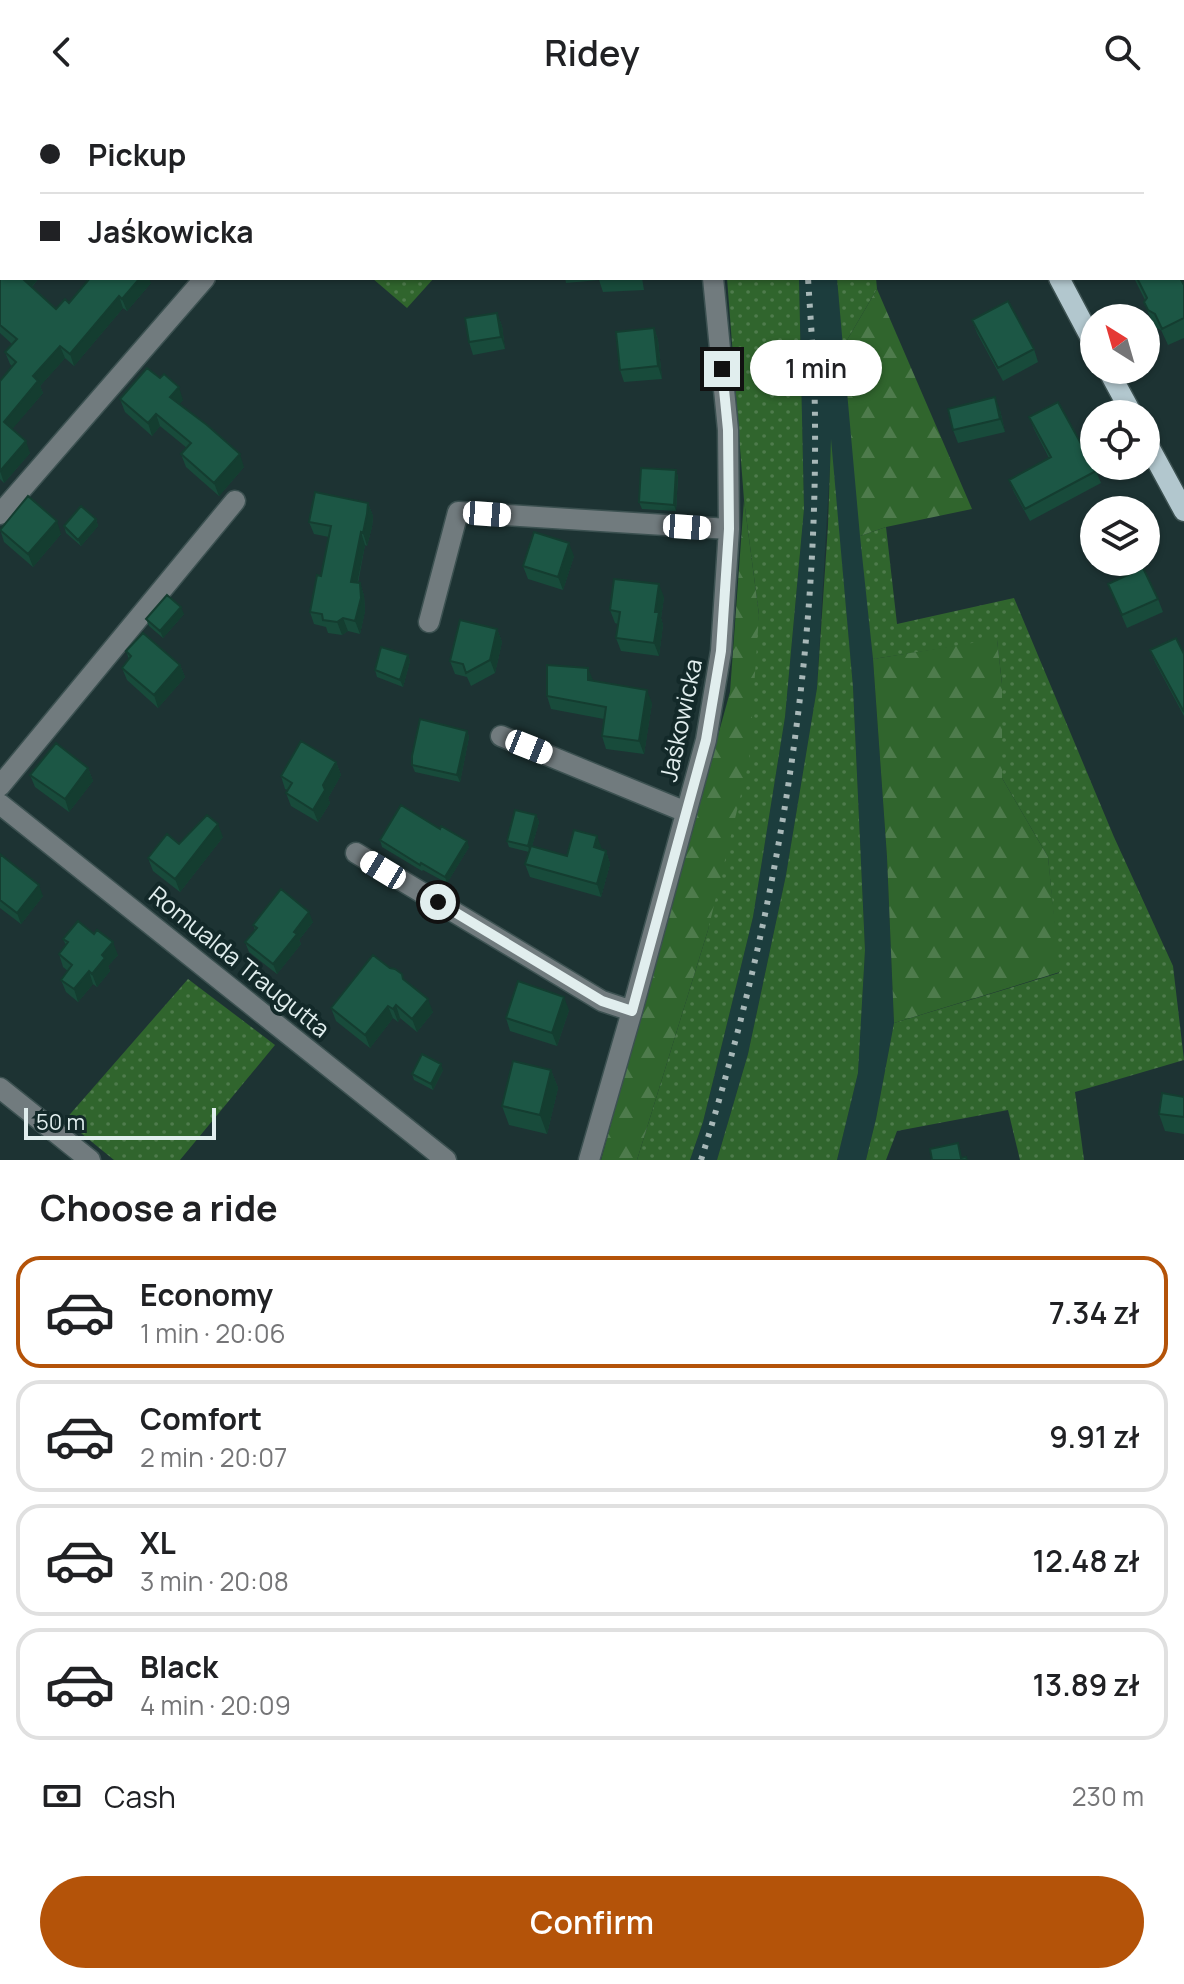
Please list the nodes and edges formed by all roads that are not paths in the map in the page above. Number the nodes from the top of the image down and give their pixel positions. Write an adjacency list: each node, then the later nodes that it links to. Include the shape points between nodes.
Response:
1 (203, 280): 8 (street)
2 (713, 280): 9 (street, Jaśkowicka, via 728,430)
3 (1060, 280): 4 (main road)
4 (1080, 318)
5 (1160, 467): 7 (main road)
6 (235, 501): 12 (street)
7 (1184, 511)
8 (0, 514)
9 (729, 529): 10 (street, via 458,512); 14 (street, Jaśkowicka, via 721,651 706,740)
10 (429, 622)
11 (501, 736): 14 (street)
12 (0, 786)
13 (0, 804): 19 (street, Romualda Traugutta)
14 (686, 812): 16 (street, Jaśkowicka)
15 (356, 853): 16 (street, via 602,1001)
16 (632, 1011): 20 (street, Jaśkowicka)
17 (0, 1088): 18 (street)
18 (90, 1160)
19 (446, 1160)
20 (589, 1160)

